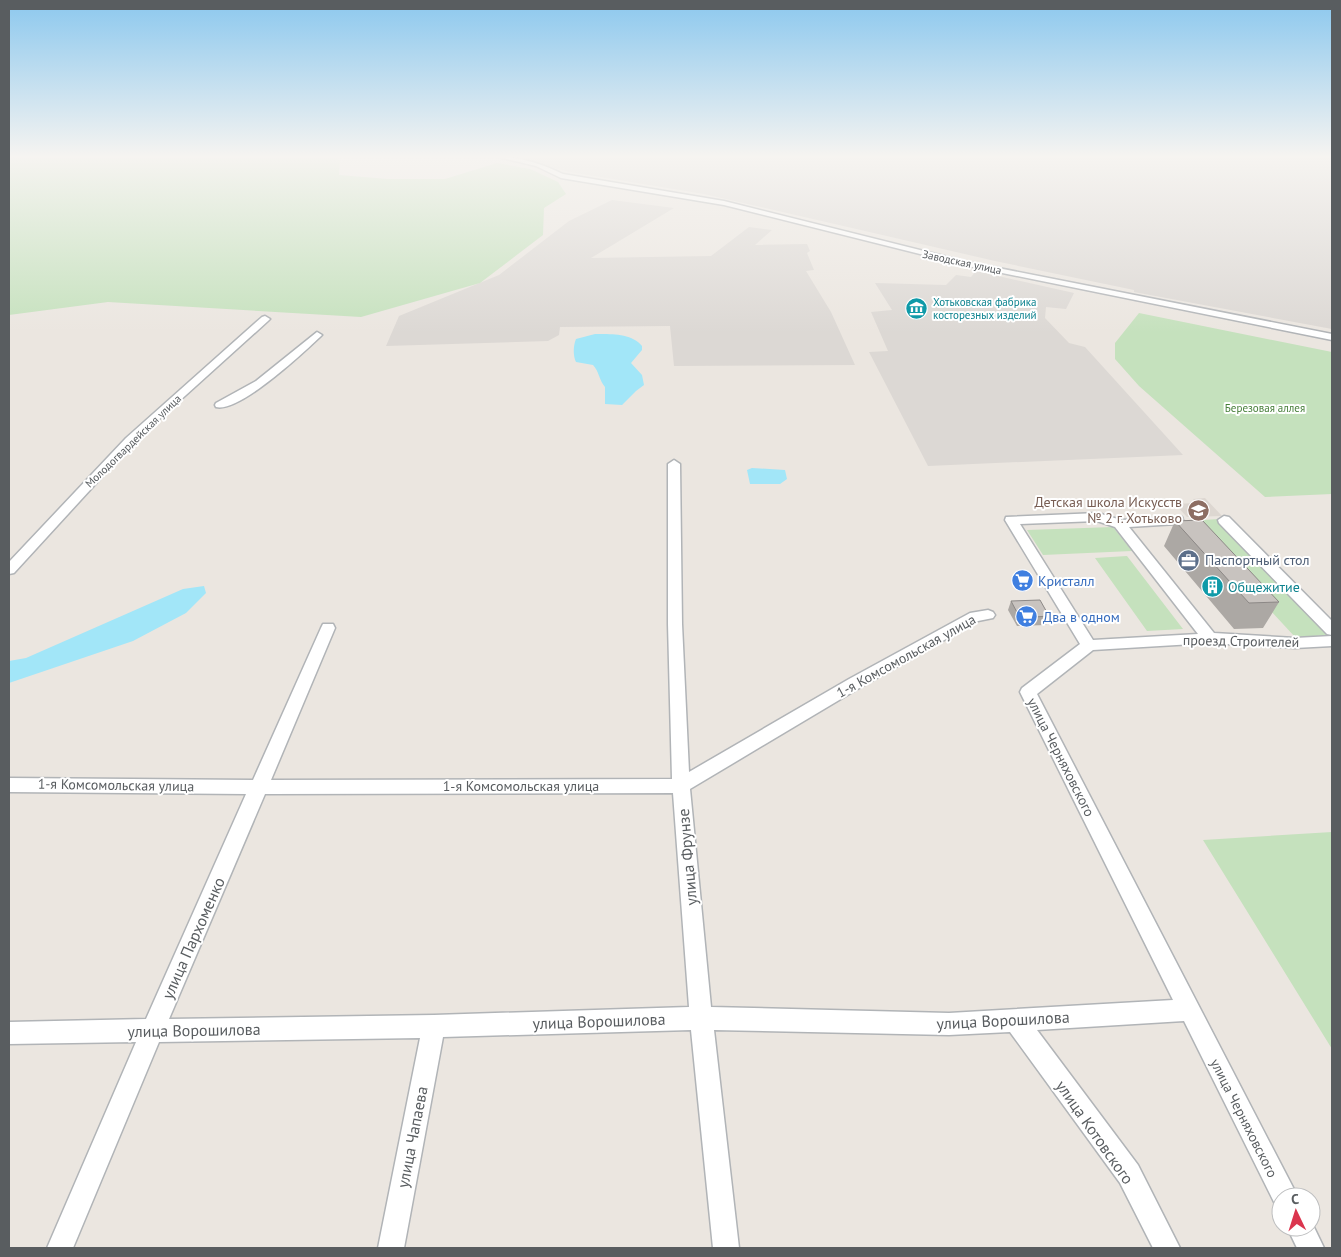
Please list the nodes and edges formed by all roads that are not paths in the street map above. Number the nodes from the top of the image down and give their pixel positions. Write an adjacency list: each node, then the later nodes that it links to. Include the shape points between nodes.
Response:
1 (771, 216): 4 (street, Заводская улица, via 968,264)
2 (265, 319): 10 (street, Молодогвардейская улица, via 130,440)
3 (317, 335): 5 (street, via 242,395)
4 (1332, 337)
5 (220, 405)
6 (674, 464): 18 (street, улица Фрунзе)
7 (1176, 520): 9 (street)
8 (1224, 520): 13 (street)
9 (1120, 524): 14 (street); 16 (street, via 1098,517 1011,520)
10 (9, 570)
11 (988, 615): 18 (street, 1-я Комсомольская улица, via 975,616)
12 (328, 628): 19 (street, улица Пархоменко)
13 (1332, 630)
14 (1210, 638): 15 (street, проезд Строителей, via 1295,643); 16 (street, проезд Строителей)
15 (1332, 641)
16 (1090, 645): 20 (street, улица Черняховского, via 1028,692)
17 (9, 784): 19 (street, 1-я Комсомольская улица)
18 (681, 786): 19 (street, 1-я Комсомольская улица); 21 (street, улица Фрунзе)
19 (259, 787): 24 (street, улица Пархоменко)
20 (1188, 1010): 22 (street, улица Ворошилова); 26 (street, улица Черняховского)
21 (701, 1018): 22 (street, улица Ворошилова, via 949,1024); 23 (street, улица Ворошилова); 30 (street, улица Фрунзе)
22 (1015, 1020): 31 (street, улица Котовского, via 1128,1174)
23 (434, 1026): 24 (street, улица Ворошилова); 29 (street, улица Чапаева)
24 (152, 1031): 25 (street, улица Ворошилова); 28 (street, улица Пархоменко)
25 (9, 1033)
26 (1280, 1187)
27 (1306, 1237): 32 (street)
28 (60, 1248)
29 (391, 1248)
30 (726, 1248)
31 (1167, 1248)
32 (1312, 1248)

